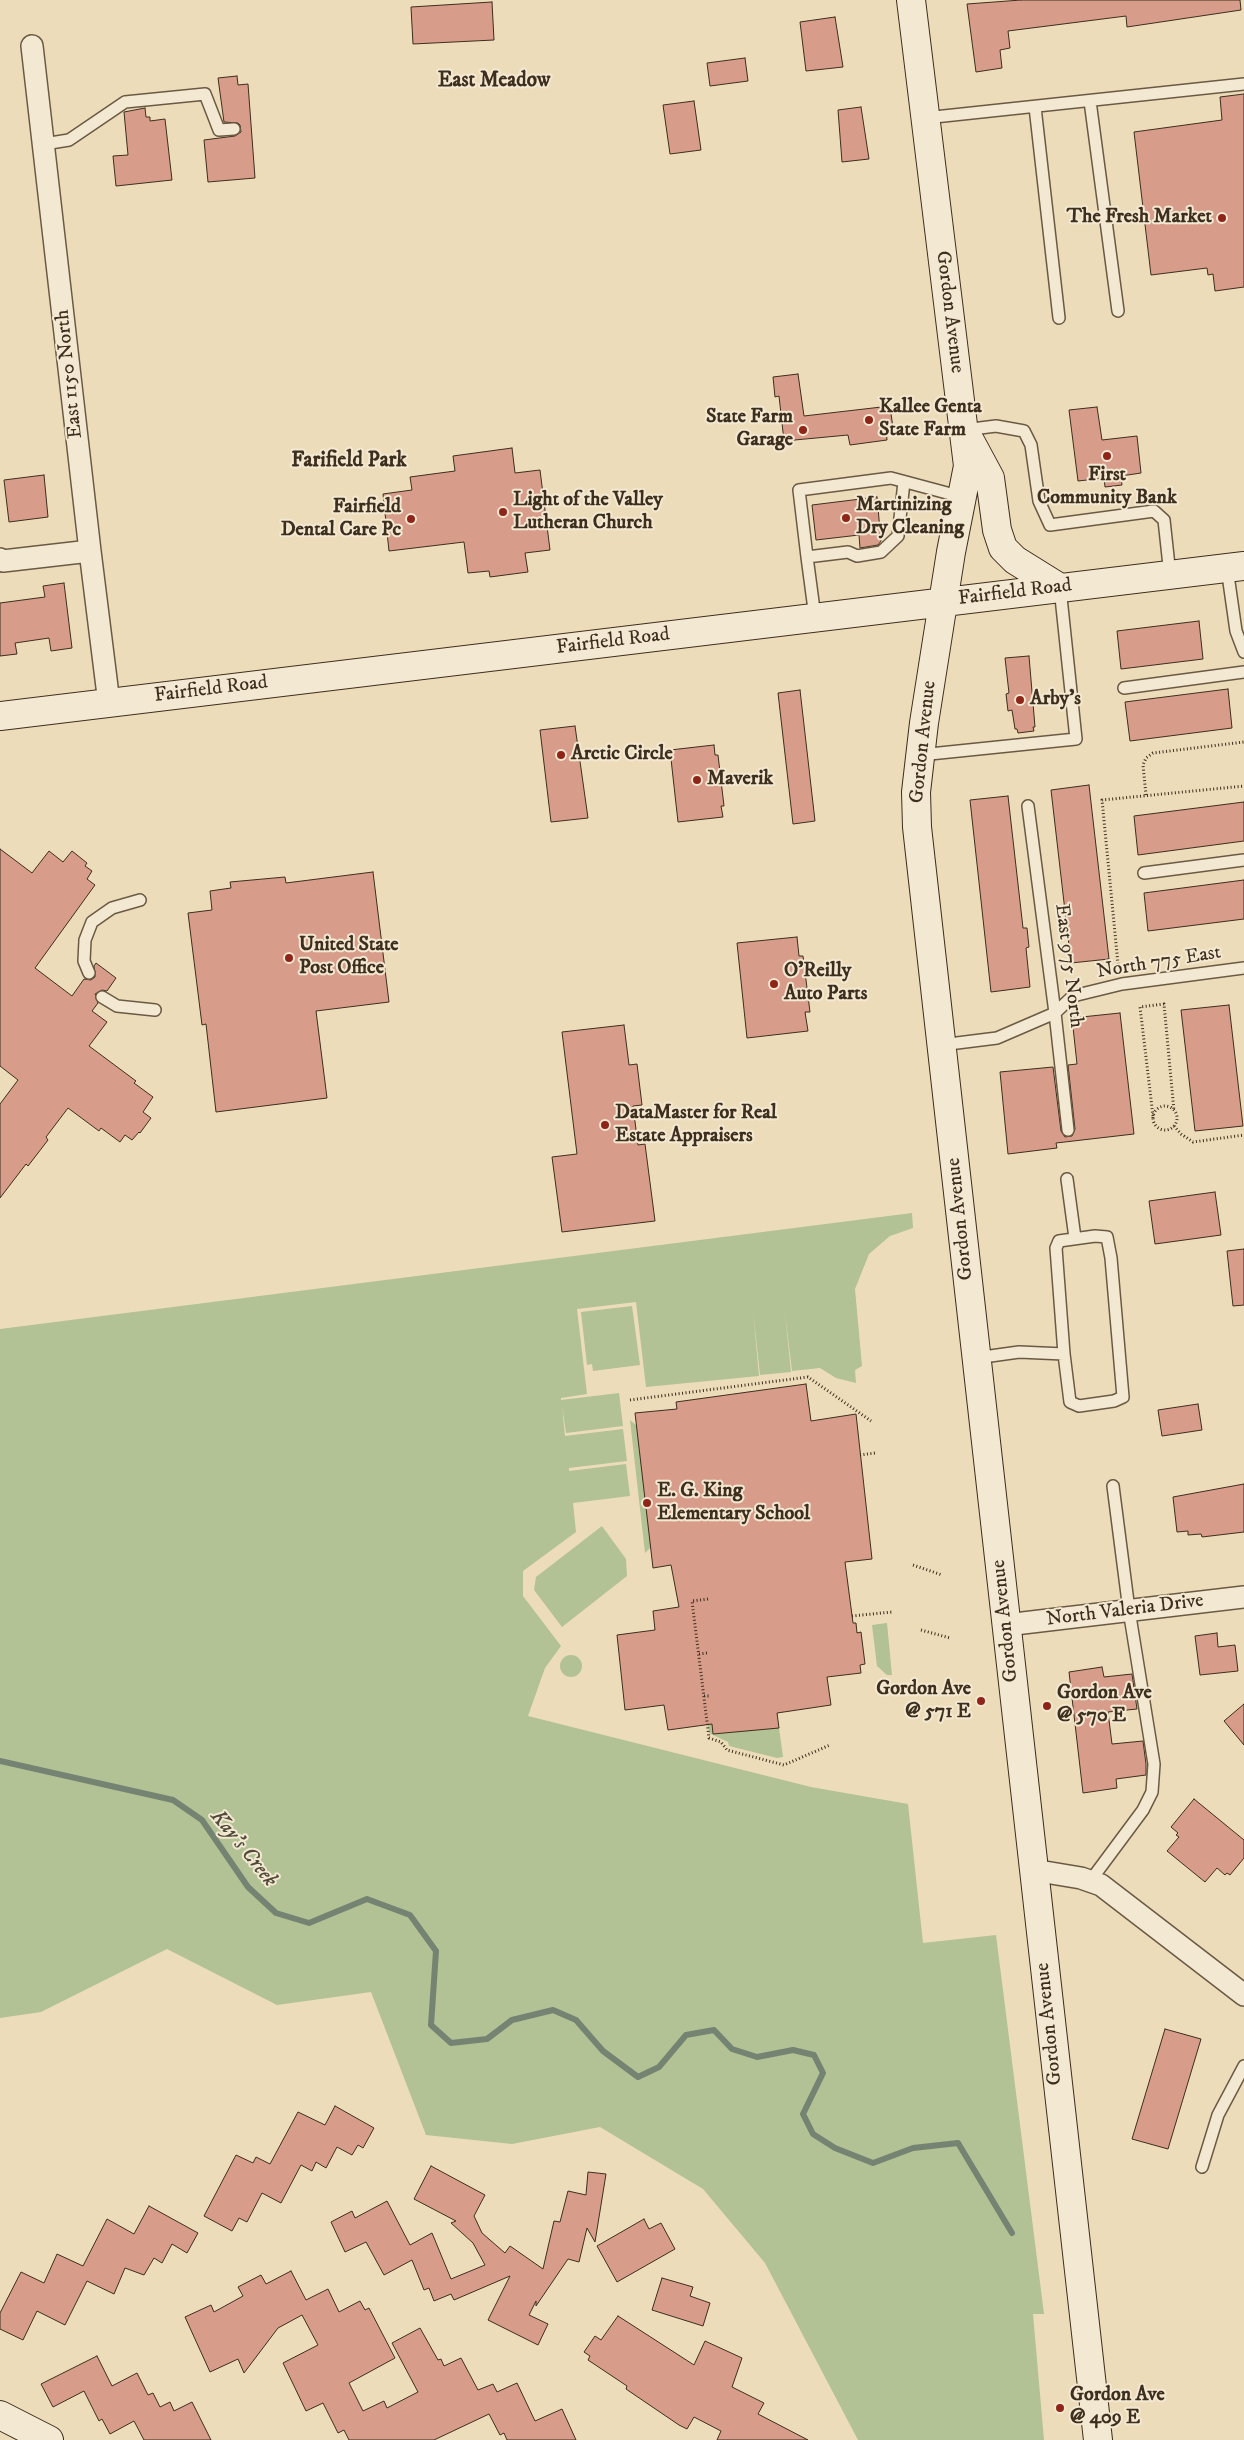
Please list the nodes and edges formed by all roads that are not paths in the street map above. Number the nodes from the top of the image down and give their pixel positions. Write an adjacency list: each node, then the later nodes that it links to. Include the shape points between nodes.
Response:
1 (911, 0): 6 (main road, Gordon Avenue)
2 (32, 46): 8 (street, East 1150 North)
3 (1244, 84): 4 (lane)
4 (1090, 100): 5 (lane); 9 (lane)
5 (1035, 107): 6 (lane); 10 (lane)
6 (925, 118): 11 (main road, Gordon Avenue)
7 (234, 130): 8 (lane, via 218,130 205,94 124,102 69,140)
8 (44, 144): 14 (street, East 1150 North)
9 (1118, 311)
10 (1059, 318)
11 (964, 430): 13 (main road, Gordon Avenue, via 968,466); 18 (lane, via 996,426 1024,431 1032,445 1039,501 1050,525 1154,511 1164,520); 19 (main road, via 990,478 997,530 1003,548 1015,560)
12 (904, 482): 13 (lane); 15 (lane, via 898,536 881,552); 15 (lane, via 891,478 799,490)
13 (964, 497): 20 (main road, Gordon Avenue)
14 (90, 551): 16 (street); 25 (street, East 1150 North)
15 (807, 557): 21 (lane)
16 (0, 559)
17 (1235, 567): 18 (main road, Fairfield Road); 22 (lane, via 1236,631)
18 (1170, 575): 19 (main road, Fairfield Road)
19 (1060, 588): 20 (main road, Fairfield Road); 27 (lane, via 1076,739)
20 (943, 602): 21 (main road, Fairfield Road); 27 (main road, Gordon Avenue)
21 (815, 618): 25 (main road, Fairfield Road)
22 (1244, 652)
23 (1244, 672): 24 (lane)
24 (1124, 688)
25 (109, 702): 26 (main road, Fairfield Road)
26 (0, 716)
27 (920, 754): 37 (main road, Gordon Avenue, via 917,827)
28 (1028, 806): 36 (lane, East 975 North)
29 (1244, 860): 30 (lane)
30 (1144, 873)
31 (140, 900): 33 (lane, via 112,908 92,922 85,940 84,961)
32 (1244, 968): 36 (lane, North 775 East, via 1122,984 1073,996)
33 (88, 973)
34 (102, 997): 35 (lane, via 117,1006)
35 (155, 1010)
36 (1055, 1013): 37 (lane, North 775 East, via 997,1038); 38 (lane, East 975 North)
37 (941, 1045): 42 (main road, Gordon Avenue)
38 (1068, 1130)
39 (1067, 1179): 40 (lane)
40 (1075, 1238): 41 (lane, via 1059,1241 1056,1248); 41 (lane, via 1107,1237 1123,1397 1079,1406 1070,1402)
41 (1064, 1354): 42 (lane, via 1019,1352)
42 (976, 1358): 46 (main road, Gordon Avenue)
43 (1113, 1486): 45 (lane)
44 (1244, 1597): 45 (street, North Valeria Drive)
45 (1129, 1610): 46 (street, North Valeria Drive); 48 (lane, via 1154,1764 1152,1792 1143,1810)
46 (1006, 1625): 47 (main road, Gordon Avenue)
47 (1033, 1870): 48 (street); 54 (main road, Gordon Avenue)
48 (1091, 1880): 49 (street, via 1121,1898)
49 (1244, 1995)
50 (1244, 2066): 51 (lane, via 1218,2114)
51 (1202, 2167)
52 (0, 2416): 53 (main road)
53 (48, 2440)
54 (1098, 2440)

